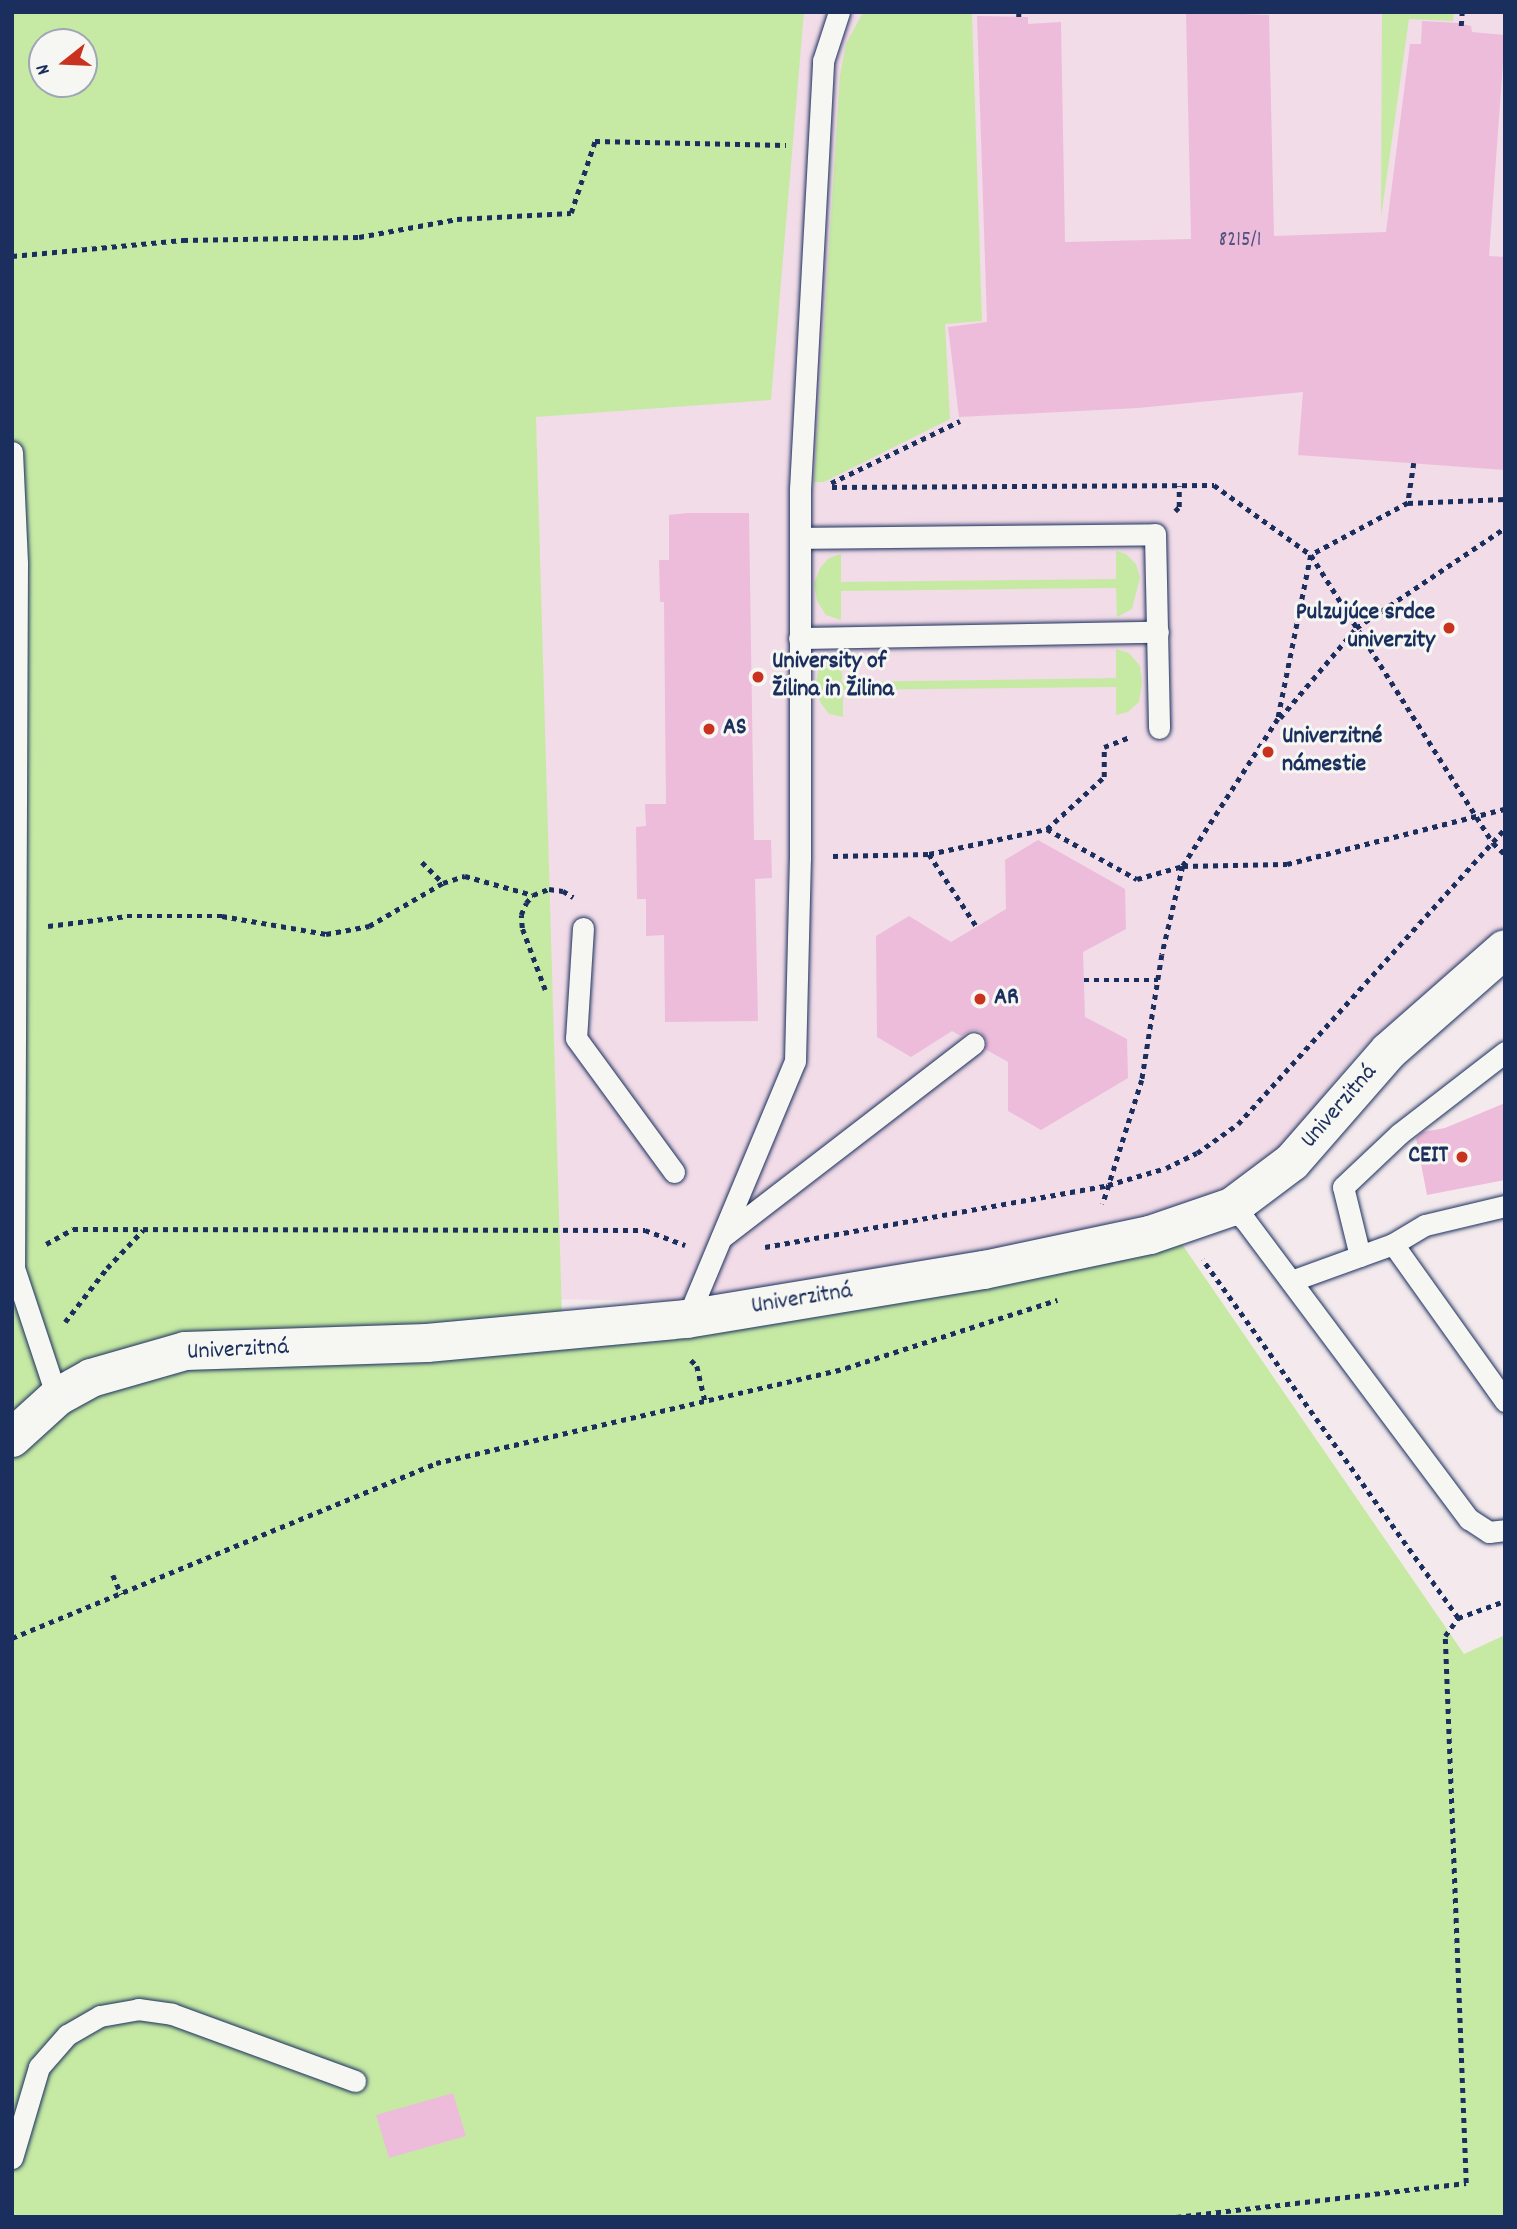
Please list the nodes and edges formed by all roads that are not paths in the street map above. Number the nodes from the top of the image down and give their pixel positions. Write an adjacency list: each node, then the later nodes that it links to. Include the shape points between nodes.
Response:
1 (839, 12): 3 (lane, via 823,61)
2 (12, 452): 17 (lane, via 17,564)
3 (800, 538): 4 (lane, via 1155,534); 5 (lane)
4 (1158, 632): 5 (lane); 6 (lane)
5 (799, 638): 15 (lane, via 795,1060)
6 (1159, 728)
7 (583, 928): 11 (lane, via 576,1038)
8 (1505, 949): 13 (street, Univerzitná, via 1389,1051 1292,1162)
9 (974, 1043): 15 (lane)
10 (1505, 1052): 16 (lane, via 1399,1134 1343,1187)
11 (674, 1172)
12 (1505, 1206): 14 (lane, via 1425,1225)
13 (1232, 1208): 18 (lane); 19 (street, Univerzitná, via 1090,1249)
14 (1393, 1244): 16 (lane); 21 (lane)
15 (716, 1248): 19 (lane)
16 (1360, 1256): 18 (lane)
17 (14, 1268): 20 (lane)
18 (1291, 1281): 23 (lane, via 1469,1519 1489,1532)
19 (687, 1319): 20 (street, Univerzitná, via 427,1343 185,1351 91,1378)
20 (57, 1397): 22 (street, Univerzitná)
21 (1505, 1401)
22 (12, 1437)
23 (1505, 1530)
24 (355, 2081): 25 (lane, via 172,2014 138,2009 100,2016 68,2035 38,2067)
25 (12, 2158)

